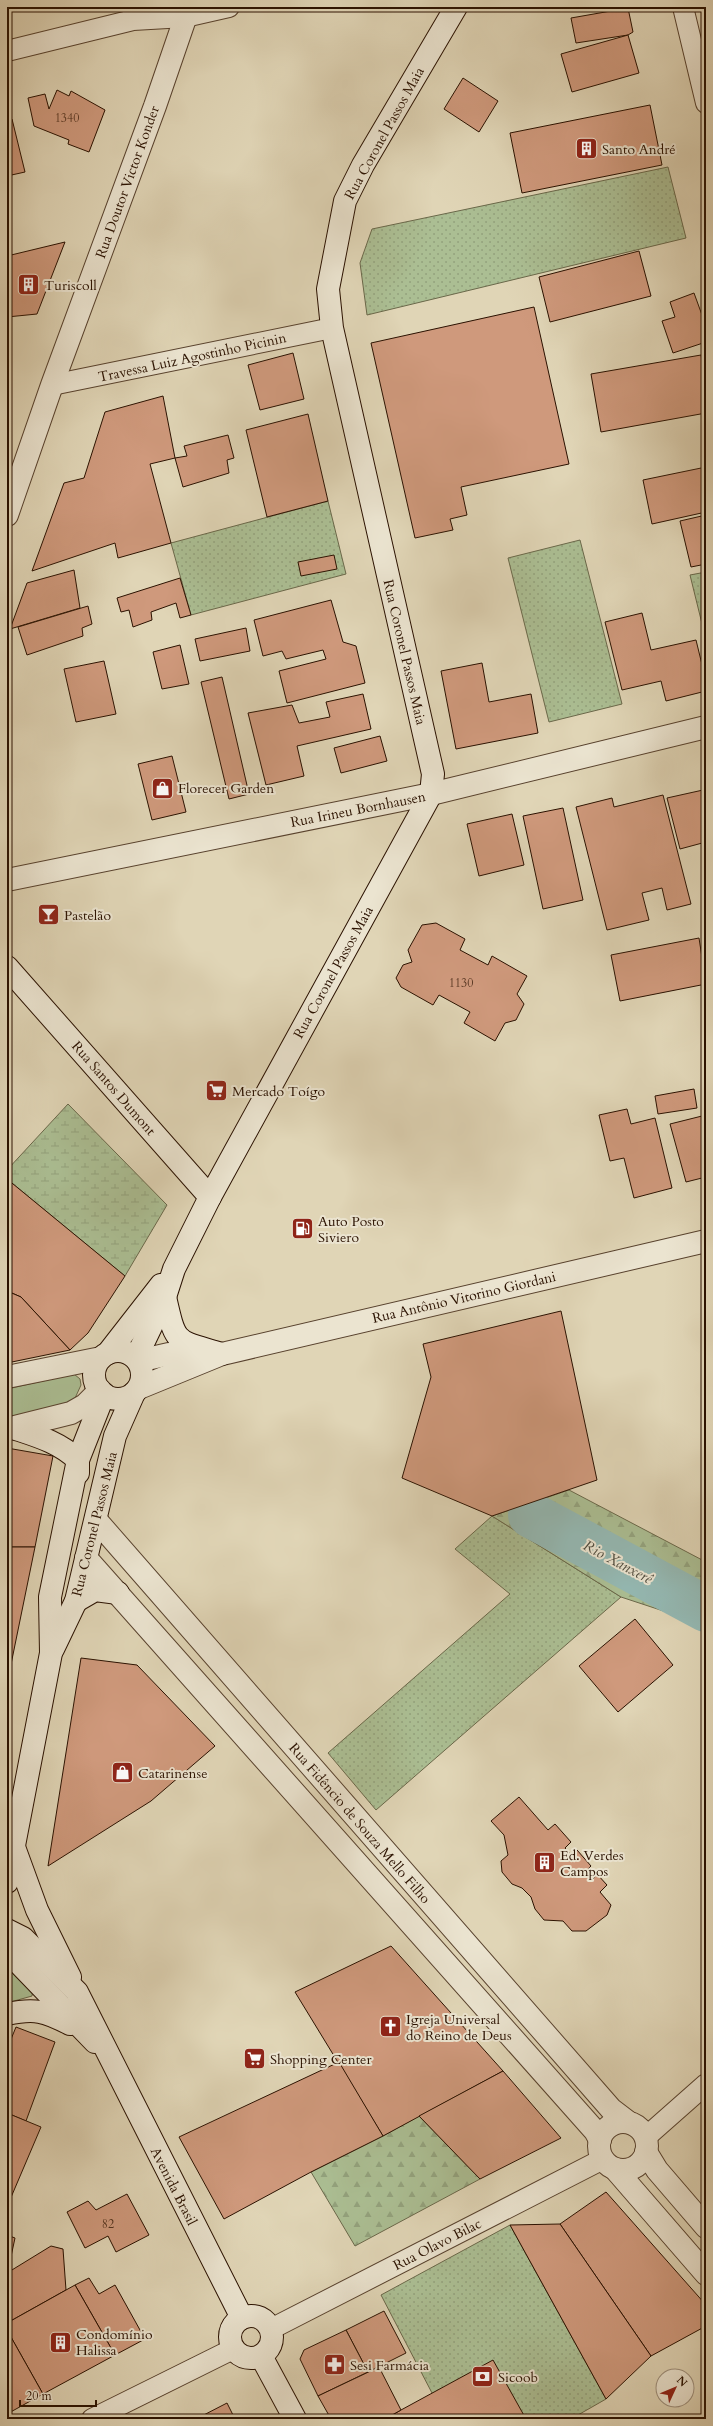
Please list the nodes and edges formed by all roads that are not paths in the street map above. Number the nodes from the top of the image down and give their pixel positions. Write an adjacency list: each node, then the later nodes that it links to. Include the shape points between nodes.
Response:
1 (229, 7): 4 (street)
2 (456, 7): 7 (main road, Rua Coronel Passos Maia, via 363,165 345,201 328,289)
3 (684, 7): 6 (street)
4 (187, 12): 5 (street, via 133,20); 8 (main road, Rua Doutor Victor Konder)
5 (7, 51)
6 (706, 103)
7 (332, 328): 8 (street, Travessa Luiz Agostinho Picinin); 11 (main road, Rua Coronel Passos Maia, via 433,774)
8 (52, 385): 9 (main road, Rua Doutor Victor Konder)
9 (7, 515)
10 (706, 727): 11 (main road, Rua Irineu Bornhausen)
11 (431, 794): 12 (main road, Rua Irineu Bornhausen); 14 (main road, Rua Coronel Passos Maia)
12 (7, 880)
13 (11, 974): 14 (main road, Rua Santos Dumont)
14 (210, 1196): 16 (main road, Rua Coronel Passos Maia)
15 (706, 1240): 18 (main road, Rua Antônio Vitorino Giordani)
16 (174, 1269): 17 (main road, Rua Coronel Passos Maia); 19 (main road, Rua Coronel Passos Maia)
17 (165, 1297): 18 (main road, via 172,1330 181,1342); 20 (main road, Rua Coronel Passos Maia)
18 (222, 1354): 20 (main road, Rua Antônio Vitorino Giordani, via 169,1354); 22 (main road, Rua Antônio Vitorino Giordani)
19 (104, 1355): 20 (main road, via 123,1351); 21 (main road); 23 (main road, via 94,1373)
20 (137, 1360): 22 (main road, via 142,1370 142,1379)
21 (7, 1377)
22 (136, 1391): 23 (main road, via 119,1399); 26 (main road, Rua Coronel Passos Maia, via 115,1436)
23 (102, 1392): 24 (main road, via 71,1413); 25 (main road, Rua Coronel Passos Maia)
24 (10, 1429): 25 (main road, via 44,1438 66,1449)
25 (78, 1460): 27 (main road, via 78,1523); 32 (main road, Rua Coronel Passos Maia, via 50,1597)
26 (96, 1520): 27 (main road, Rua Coronel Passos Maia); 30 (main road, Rua Fidêncio de Souza Mello Filho)
27 (86, 1558): 28 (main road, Rua Fidêncio de Souza Mello Filho); 29 (main road, Rua Coronel Passos Maia)
28 (118, 1593): 29 (main road, via 95,1590); 31 (main road, Rua Fidêncio de Souza Mello Filho)
29 (76, 1601): 32 (main road, Rua Coronel Passos Maia)
30 (182, 1619): 31 (main road); 33 (main road, Rua Fidêncio de Souza Mello Filho)
31 (159, 1639): 34 (main road, Rua Fidêncio de Souza Mello Filho)
32 (50, 1653): 35 (main road, Rua Coronel Passos Maia)
33 (300, 1754): 34 (main road); 36 (main road, Rua Fidêncio de Souza Mello Filho)
34 (278, 1774): 37 (main road, Rua Fidêncio de Souza Mello Filho)
35 (14, 1846): 38 (main road, Rua Coronel Passos Maia); 43 (main road, via 37,1910)
36 (394, 1861): 37 (main road); 41 (main road, Rua Fidêncio de Souza Mello Filho)
37 (373, 1880): 42 (main road, Rua Fidêncio de Souza Mello Filho)
38 (7, 1882)
39 (7, 1930): 43 (main road, Avenida Brasil, via 23,1938)
40 (7, 1951): 45 (main road, Avenida Brasil)
41 (488, 1968): 42 (main road); 48 (main road, Rua Fidêncio de Souza Mello Filho, via 611,2109)
42 (467, 1986): 50 (main road, Rua Fidêncio de Souza Mello Filho, via 595,2131)
43 (77, 1992): 46 (main road, Avenida Brasil)
44 (7, 2014): 45 (main road, via 29,2009 51,2014)
45 (82, 2030): 46 (main road, Avenida Brasil)
46 (107, 2054): 53 (main road, Avenida Brasil)
47 (706, 2084): 49 (street)
48 (628, 2122): 49 (main road, via 641,2130); 50 (main road, via 612,2124 606,2129)
49 (646, 2144): 50 (main road, via 643,2159 631,2169); 51 (main road, via 657,2170)
50 (606, 2156): 52 (main road, Rua Fidêncio de Souza Mello Filho); 54 (street, Rua Olavo Bilac)
51 (706, 2227)
52 (706, 2274)
53 (242, 2318): 54 (main road, via 258,2317); 55 (main road, via 231,2332 230,2340)
54 (271, 2329): 56 (main road, via 271,2344)
55 (234, 2349): 56 (main road, via 246,2358); 57 (street)
56 (261, 2356): 58 (main road)
57 (92, 2419)
58 (295, 2419)

